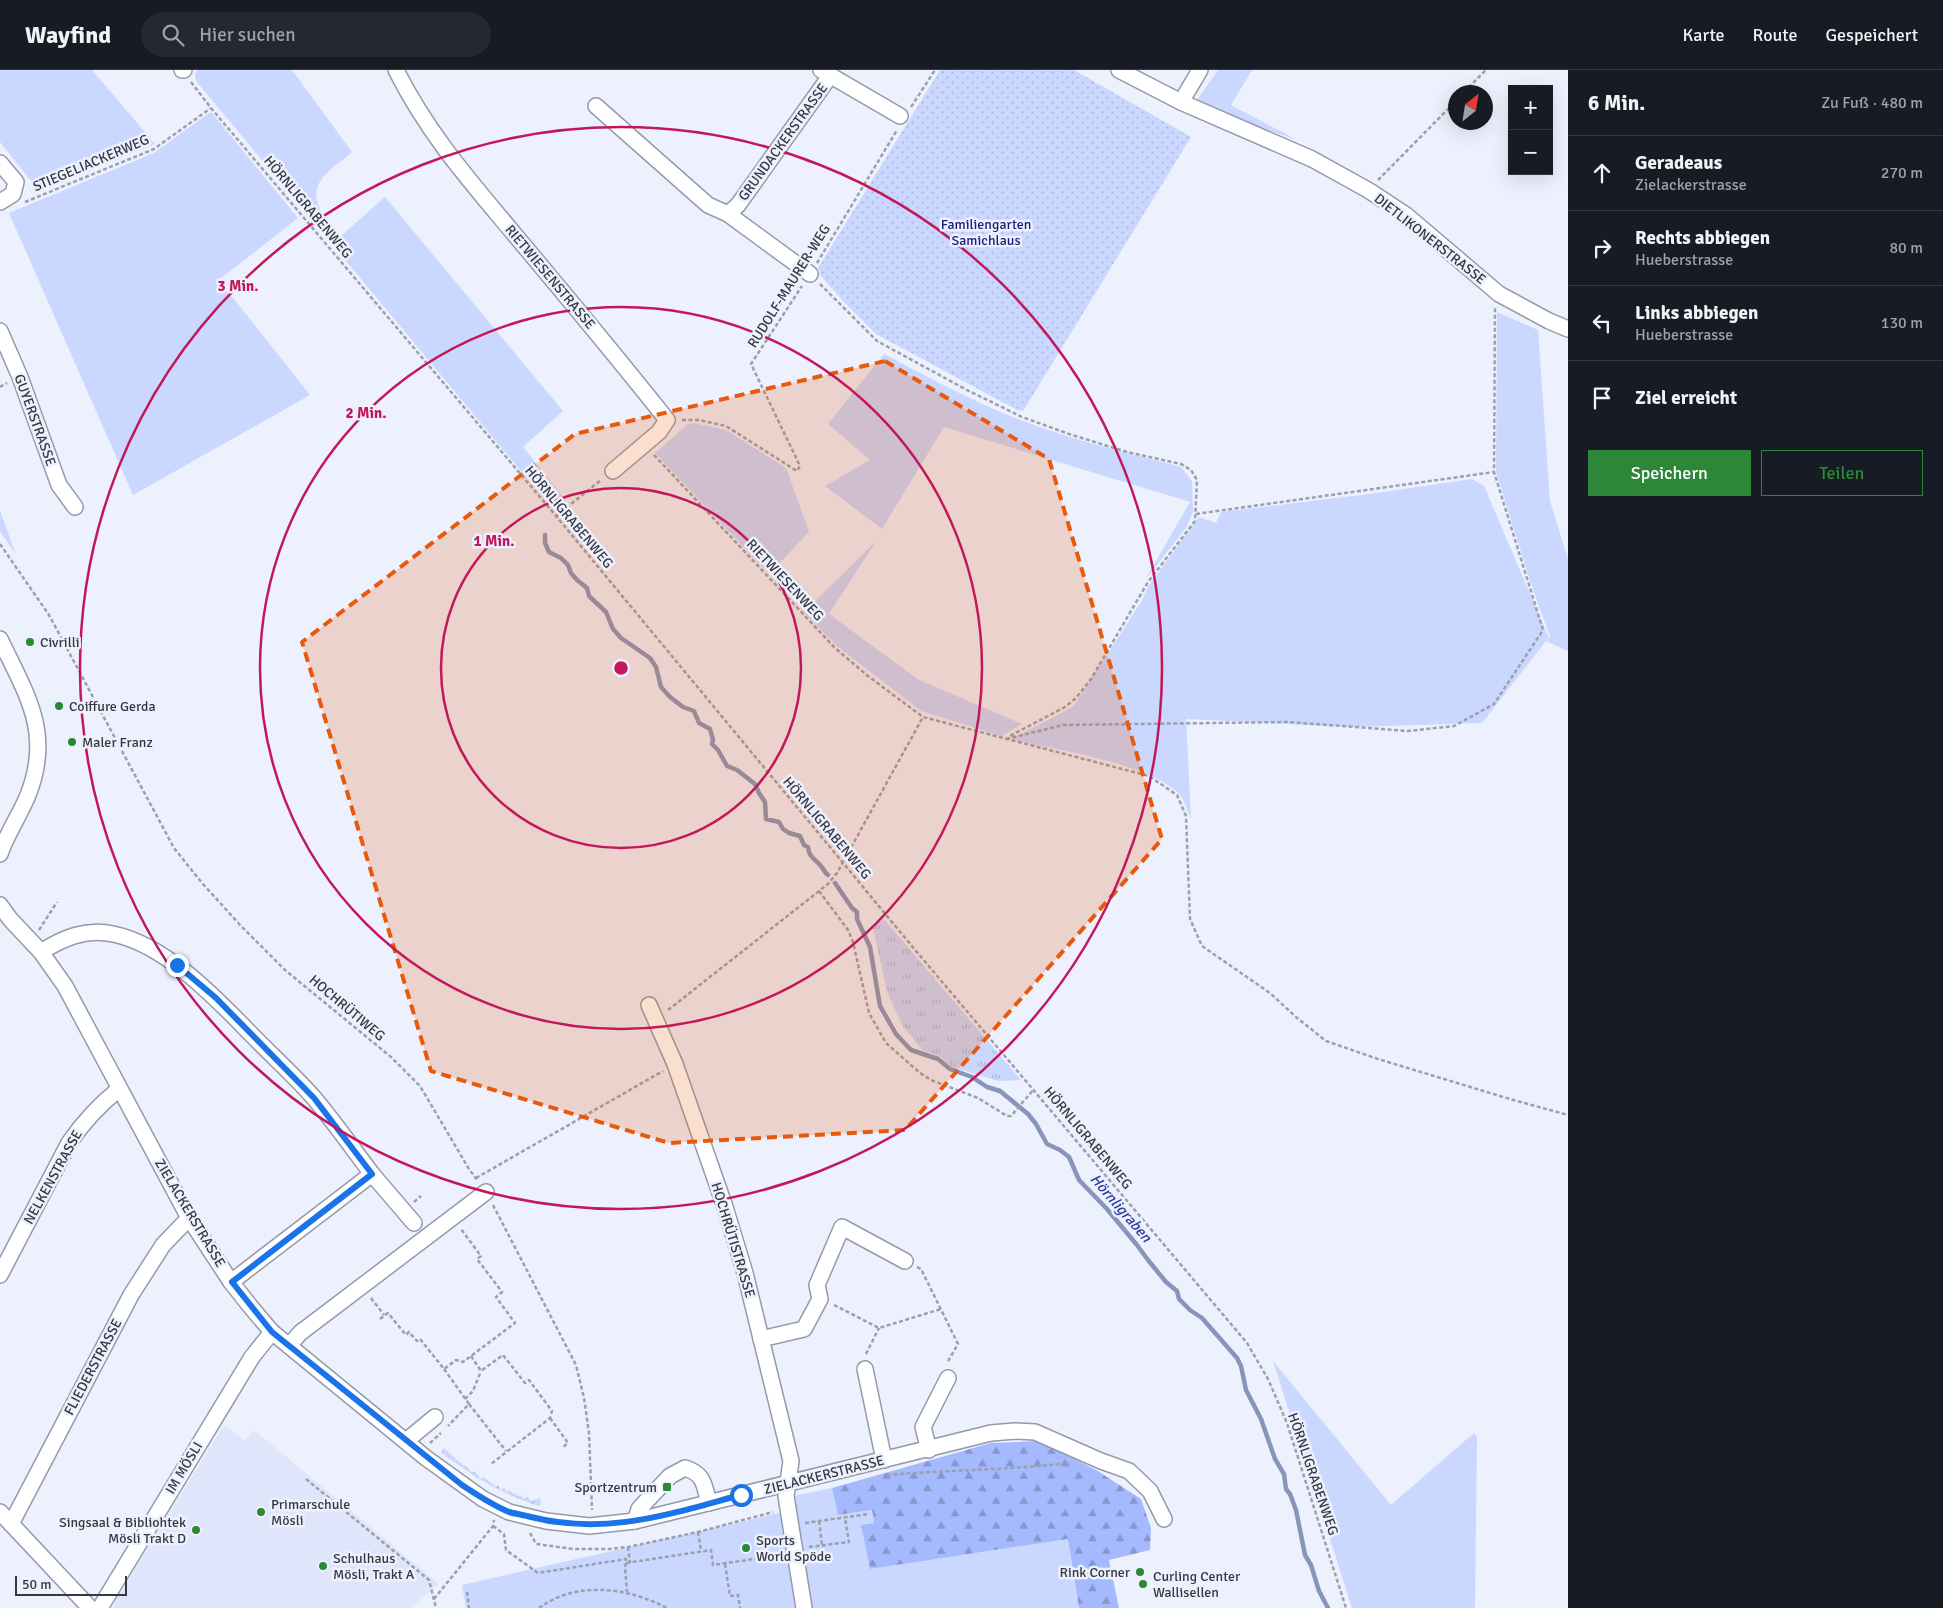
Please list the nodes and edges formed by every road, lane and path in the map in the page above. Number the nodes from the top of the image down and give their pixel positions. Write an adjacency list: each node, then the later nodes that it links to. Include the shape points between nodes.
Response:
1 (183, 70): 11 (path, HÖRNLIGRABENWEG)
2 (396, 70): 24 (street, RIETWIESENSTRASSE, via 448,156)
3 (935, 70): 13 (path, RUDOLF-MAURER-WEG)
4 (1119, 70): 9 (street, DIETLIKONERSTRASSE)
5 (1200, 70): 9 (street)
6 (1486, 70): 8 (path)
7 (826, 73): 13 (street); 18 (street, GRUNDACKERSTRASSE, via 738,205)
8 (1471, 85)
9 (1181, 102): 15 (street, DIETLIKONERSTRASSE, via 1312,159)
10 (596, 106): 18 (street, GRUNDACKERSTRASSE, via 708,205)
11 (211, 108): 17 (path, STIEGELIACKERWEG, via 154,149); 30 (path, HÖRNLIGRABENWEG)
12 (1448, 109): 15 (path)
13 (903, 118): 19 (path, RUDOLF-MAURER-WEG)
14 (0, 163): 16 (street, via 16,182 13,194)
15 (1368, 190): 20 (street, DIETLIKONERSTRASSE, via 1406,216)
16 (0, 202)
17 (20, 204)
18 (728, 214): 19 (street)
19 (810, 274): 24 (path, RUDOLF-MAURER-WEG, via 751,364 800,466 797,471 726,426 699,420); 29 (path, via 878,341 967,390 1022,418 1127,452 1181,464 1191,470 1197,480)
20 (1497, 300): 21 (path); 22 (street, DIETLIKONERSTRASSE); 27 (path)
21 (1503, 311)
22 (1568, 329)
23 (0, 331): 28 (street, GUYERSTRASSE, via 59,485)
24 (667, 420): 25 (street)
25 (644, 445): 26 (street); 33 (path, RIETWIESENWEG, via 835,648)
26 (613, 471): 30 (path)
27 (1494, 472): 29 (path); 34 (path, via 1543,630 1494,704 1454,726 1408,731 1288,722 1063,725)
28 (75, 507)
29 (1196, 514): 34 (path, via 1190,528 1148,582 1091,679 1076,698)
30 (556, 516): 36 (path, HÖRNLIGRABENWEG)
31 (0, 544): 49 (path, HOCHRÜTIWEG, via 49,615 174,848 241,926 285,970 391,1057 420,1086)
32 (0, 639): 35 (street, via 33,710 39,744 28,796)
33 (923, 717): 34 (path); 36 (path)
34 (1004, 739): 47 (path, via 1149,776 1177,796 1186,816 1190,919 1202,946 1270,993 1326,1041)
35 (0, 854)
36 (843, 864): 37 (path); 46 (path, HÖRNLIGRABENWEG)
37 (819, 891): 43 (path); 46 (path, via 854,942 869,1013 895,1053 926,1076 978,1098 1007,1116 1011,1116)
38 (57, 902): 40 (path)
39 (0, 905): 41 (street, ZIELACKERSTRASSE)
40 (41, 928)
41 (41, 952): 45 (street, ZIELACKERSTRASSE, via 65,986); 48 (street, via 62,939 87,933 112,933 135,940 177,965 216,998 314,1098)
42 (649, 1005): 43 (street, HOCHRÜTISTRASSE)
43 (656, 1020): 44 (street, HOCHRÜTISTRASSE)
44 (675, 1064): 49 (path); 64 (street, HOCHRÜTISTRASSE, via 725,1207)
45 (119, 1089): 51 (street, ZIELACKERSTRASSE); 55 (street, NELKENSTRASSE, via 96,1108 69,1144)
46 (1034, 1089): 118 (path, HÖRNLIGRABENWEG, via 1247,1343 1268,1379 1287,1423)
47 (1568, 1115)
48 (372, 1174): 53 (street); 56 (street)
49 (476, 1178): 50 (path, HOCHRÜTIWEG)
50 (486, 1192): 52 (street); 98 (path, HOCHRÜTIWEG, via 576,1365 589,1433)
51 (189, 1218): 56 (street, ZIELACKERSTRASSE); 95 (street, FLIEDERSTRASSE, via 163,1244 131,1295)
52 (452, 1218): 57 (street); 66 (path, via 481,1256 478,1259 502,1292 496,1297 515,1323)
53 (414, 1223)
54 (905, 1261): 58 (street, via 842,1227 817,1286); 59 (path, via 921,1269)
55 (0, 1275)
56 (232, 1282): 63 (street, ZIELACKERSTRASSE)
57 (362, 1286): 60 (path); 65 (street, via 300,1333)
58 (820, 1298): 62 (path); 64 (street, via 804,1329)
59 (941, 1309): 62 (path); 70 (path, via 958,1344 947,1364)
60 (384, 1316): 61 (path); 67 (path, via 388,1313 406,1335 410,1332 417,1341 420,1338)
61 (380, 1319)
62 (878, 1328): 68 (path, via 863,1360)
63 (272, 1332): 65 (street, ZIELACKERSTRASSE); 111 (street, IM MÖSLI, via 252,1357)
64 (761, 1339): 85 (street, HOCHRÜTISTRASSE, via 791,1461)
65 (289, 1346): 75 (street, ZIELACKERSTRASSE)
66 (471, 1356): 67 (path, via 463,1362 456,1360); 69 (path)
67 (444, 1369): 71 (path)
68 (865, 1369): 80 (street)
69 (481, 1371): 71 (path, via 473,1391); 74 (path, via 503,1354 525,1383 529,1380 552,1411)
70 (948, 1378): 78 (street, via 923,1427)
71 (465, 1399): 72 (path)
72 (469, 1404): 76 (path); 79 (path)
73 (435, 1417): 75 (street)
74 (550, 1418): 77 (path, via 568,1443); 79 (path)
75 (406, 1440): 98 (street, ZIELACKERSTRASSE, via 482,1499 509,1512 546,1521)
76 (429, 1444)
77 (562, 1448)
78 (929, 1450): 80 (street, ZIELACKERSTRASSE); 92 (street, ZIELACKERSTRASSE, via 991,1433 1035,1432 1129,1471 1150,1490)
79 (506, 1451): 82 (path)
80 (884, 1460): 85 (street, ZIELACKERSTRASSE)
81 (1075, 1462): 83 (path)
82 (491, 1464)
83 (885, 1476)
84 (306, 1479): 109 (path, via 430,1580)
85 (788, 1483): 86 (street, ZIELACKERSTRASSE); 87 (street, HOCHRÜTISTRASSE)
86 (709, 1503): 93 (street, ZIELACKERSTRASSE); 93 (street, via 702,1479 695,1471 685,1468 670,1476 639,1509)
87 (788, 1508): 96 (street, HOCHRÜTISTRASSE); 100 (path)
88 (0, 1512): 95 (street)
89 (869, 1514): 91 (path)
90 (496, 1517): 97 (path)
91 (845, 1518): 94 (path); 101 (path, via 849,1542)
92 (1164, 1519)
93 (635, 1521): 98 (street, ZIELACKERSTRASSE)
94 (819, 1522): 96 (path); 101 (path)
95 (11, 1524): 110 (street)
96 (791, 1525): 104 (street, HOCHRÜTISTRASSE)
97 (493, 1526): 105 (path, via 504,1534 506,1550 538,1573 626,1559); 109 (path)
98 (593, 1526)
99 (528, 1527): 102 (path, via 536,1544 573,1549)
100 (698, 1532): 102 (path); 103 (path)
101 (822, 1545): 104 (path)
102 (628, 1547): 105 (path)
103 (701, 1551): 105 (path); 106 (path, via 711,1550 713,1565)
104 (795, 1551): 106 (path); 117 (street, HOCHRÜTISTRASSE)
105 (628, 1563): 108 (path, via 625,1567)
106 (725, 1564): 116 (path, via 730,1596 738,1594)
107 (467, 1592): 113 (path)
108 (627, 1592): 114 (path, via 606,1590 566,1595); 115 (path)
109 (434, 1599): 112 (path)
110 (90, 1608)
111 (100, 1608)
112 (436, 1608)
113 (469, 1608)
114 (539, 1608)
115 (667, 1608)
116 (740, 1608)
117 (804, 1608)
118 (1346, 1608)

